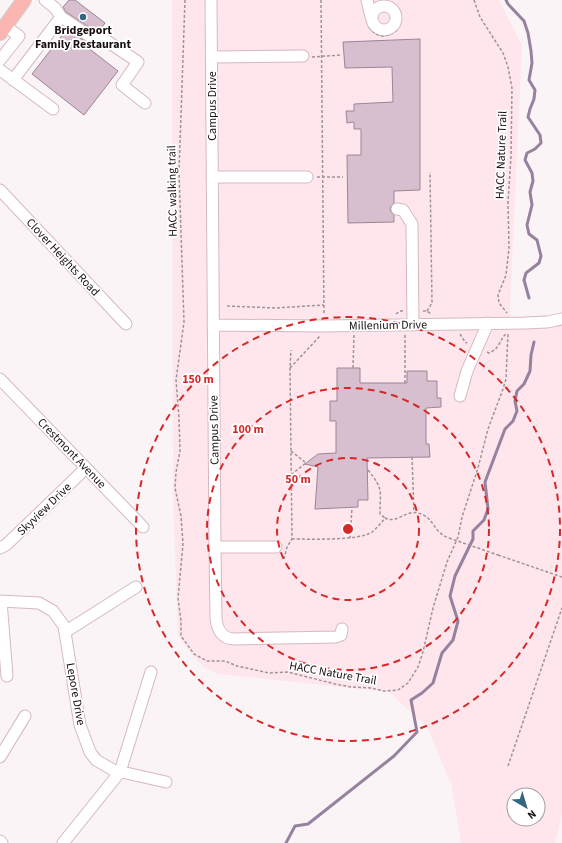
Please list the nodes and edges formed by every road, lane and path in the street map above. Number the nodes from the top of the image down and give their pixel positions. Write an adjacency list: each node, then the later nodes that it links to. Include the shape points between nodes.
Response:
1 (24, 0): 10 (main road)
2 (45, 0): 8 (street)
3 (185, 0): 44 (path, HACC walking trail, via 179,172 184,322)
4 (211, 0): 13 (street, Campus Drive)
5 (321, 0): 14 (path)
6 (367, 0): 9 (street)
7 (474, 0): 30 (path, HACC Nature Trail, via 480,17 504,53 512,88 509,248 506,275 498,295 499,303)
8 (61, 17): 17 (street); 18 (street, via 94,40 101,37 138,62 122,85)
9 (371, 17)
10 (2, 29): 15 (street, via 19,36)
11 (341, 55): 14 (path)
12 (303, 56): 13 (street)
13 (212, 57): 21 (street, Campus Drive)
14 (322, 57): 23 (path)
15 (0, 60)
16 (0, 70): 17 (street)
17 (12, 80): 19 (street)
18 (145, 103)
19 (53, 109)
20 (430, 172): 29 (path, via 432,303)
21 (212, 177): 22 (street); 34 (street, Campus Drive)
22 (306, 177)
23 (323, 177): 24 (path); 28 (path)
24 (343, 177)
25 (0, 190): 33 (street, Clover Heights Road)
26 (397, 209): 36 (street, via 403,210 412,224)
27 (227, 306): 28 (path)
28 (324, 306): 35 (path)
29 (427, 311)
30 (508, 315)
31 (562, 319): 32 (street, Millenium Drive, via 547,322)
32 (488, 323): 36 (street, Millenium Drive); 39 (street)
33 (126, 324)
34 (213, 326): 35 (street, Millenium Drive); 58 (street, Campus Drive)
35 (324, 326): 36 (street, Millenium Drive); 41 (path, via 323,333)
36 (409, 329): 45 (path)
37 (455, 332): 39 (path, via 460,333 465,342)
38 (354, 333): 42 (path)
39 (477, 348): 44 (path, HACC Nature Trail, via 489,354 500,344 502,336 508,333 504,389 488,429 458,537 447,562 423,652 412,678 398,690 351,687 288,672 269,673 225,661 207,661 190,649 181,636 178,598 183,544 175,488 180,450); 46 (street)
40 (291, 350): 41 (path)
41 (290, 368): 47 (path)
42 (353, 368)
43 (0, 379): 49 (street, Crestmont Avenue)
44 (176, 380)
45 (405, 383)
46 (460, 396)
47 (291, 451): 51 (path); 51 (path, via 306,463)
48 (412, 457): 53 (path)
49 (86, 468): 55 (street, Crestmont Avenue); 60 (street, Skyview Drive)
50 (368, 470): 54 (path, via 380,487 380,514)
51 (291, 474): 57 (path)
52 (352, 507): 56 (path)
53 (414, 512): 54 (path, via 396,520 390,521); 62 (path, bridge, via 428,517 443,536)
54 (385, 518): 56 (path, via 372,532)
55 (143, 527)
56 (350, 538): 57 (path)
57 (292, 539): 61 (path)
58 (215, 547): 59 (street); 66 (street, Campus Drive, via 216,618 217,627 222,635 229,639 336,637 341,635)
59 (276, 547)
60 (0, 548)
61 (284, 559)
62 (562, 577)
63 (136, 587): 67 (street)
64 (0, 601): 67 (street, Lepore Drive, via 39,603 53,611 64,626); 69 (street)
65 (562, 608): 72 (path)
66 (342, 629)
67 (65, 632): 73 (street, Lepore Drive, via 80,725 86,743 96,760)
68 (152, 672): 73 (street)
69 (7, 676)
70 (24, 716): 71 (street)
71 (0, 757)
72 (508, 766)
73 (120, 772): 74 (street, Lepore Drive); 77 (street)
74 (166, 782)
75 (0, 840): 76 (street)
76 (2, 843)
77 (63, 843)

